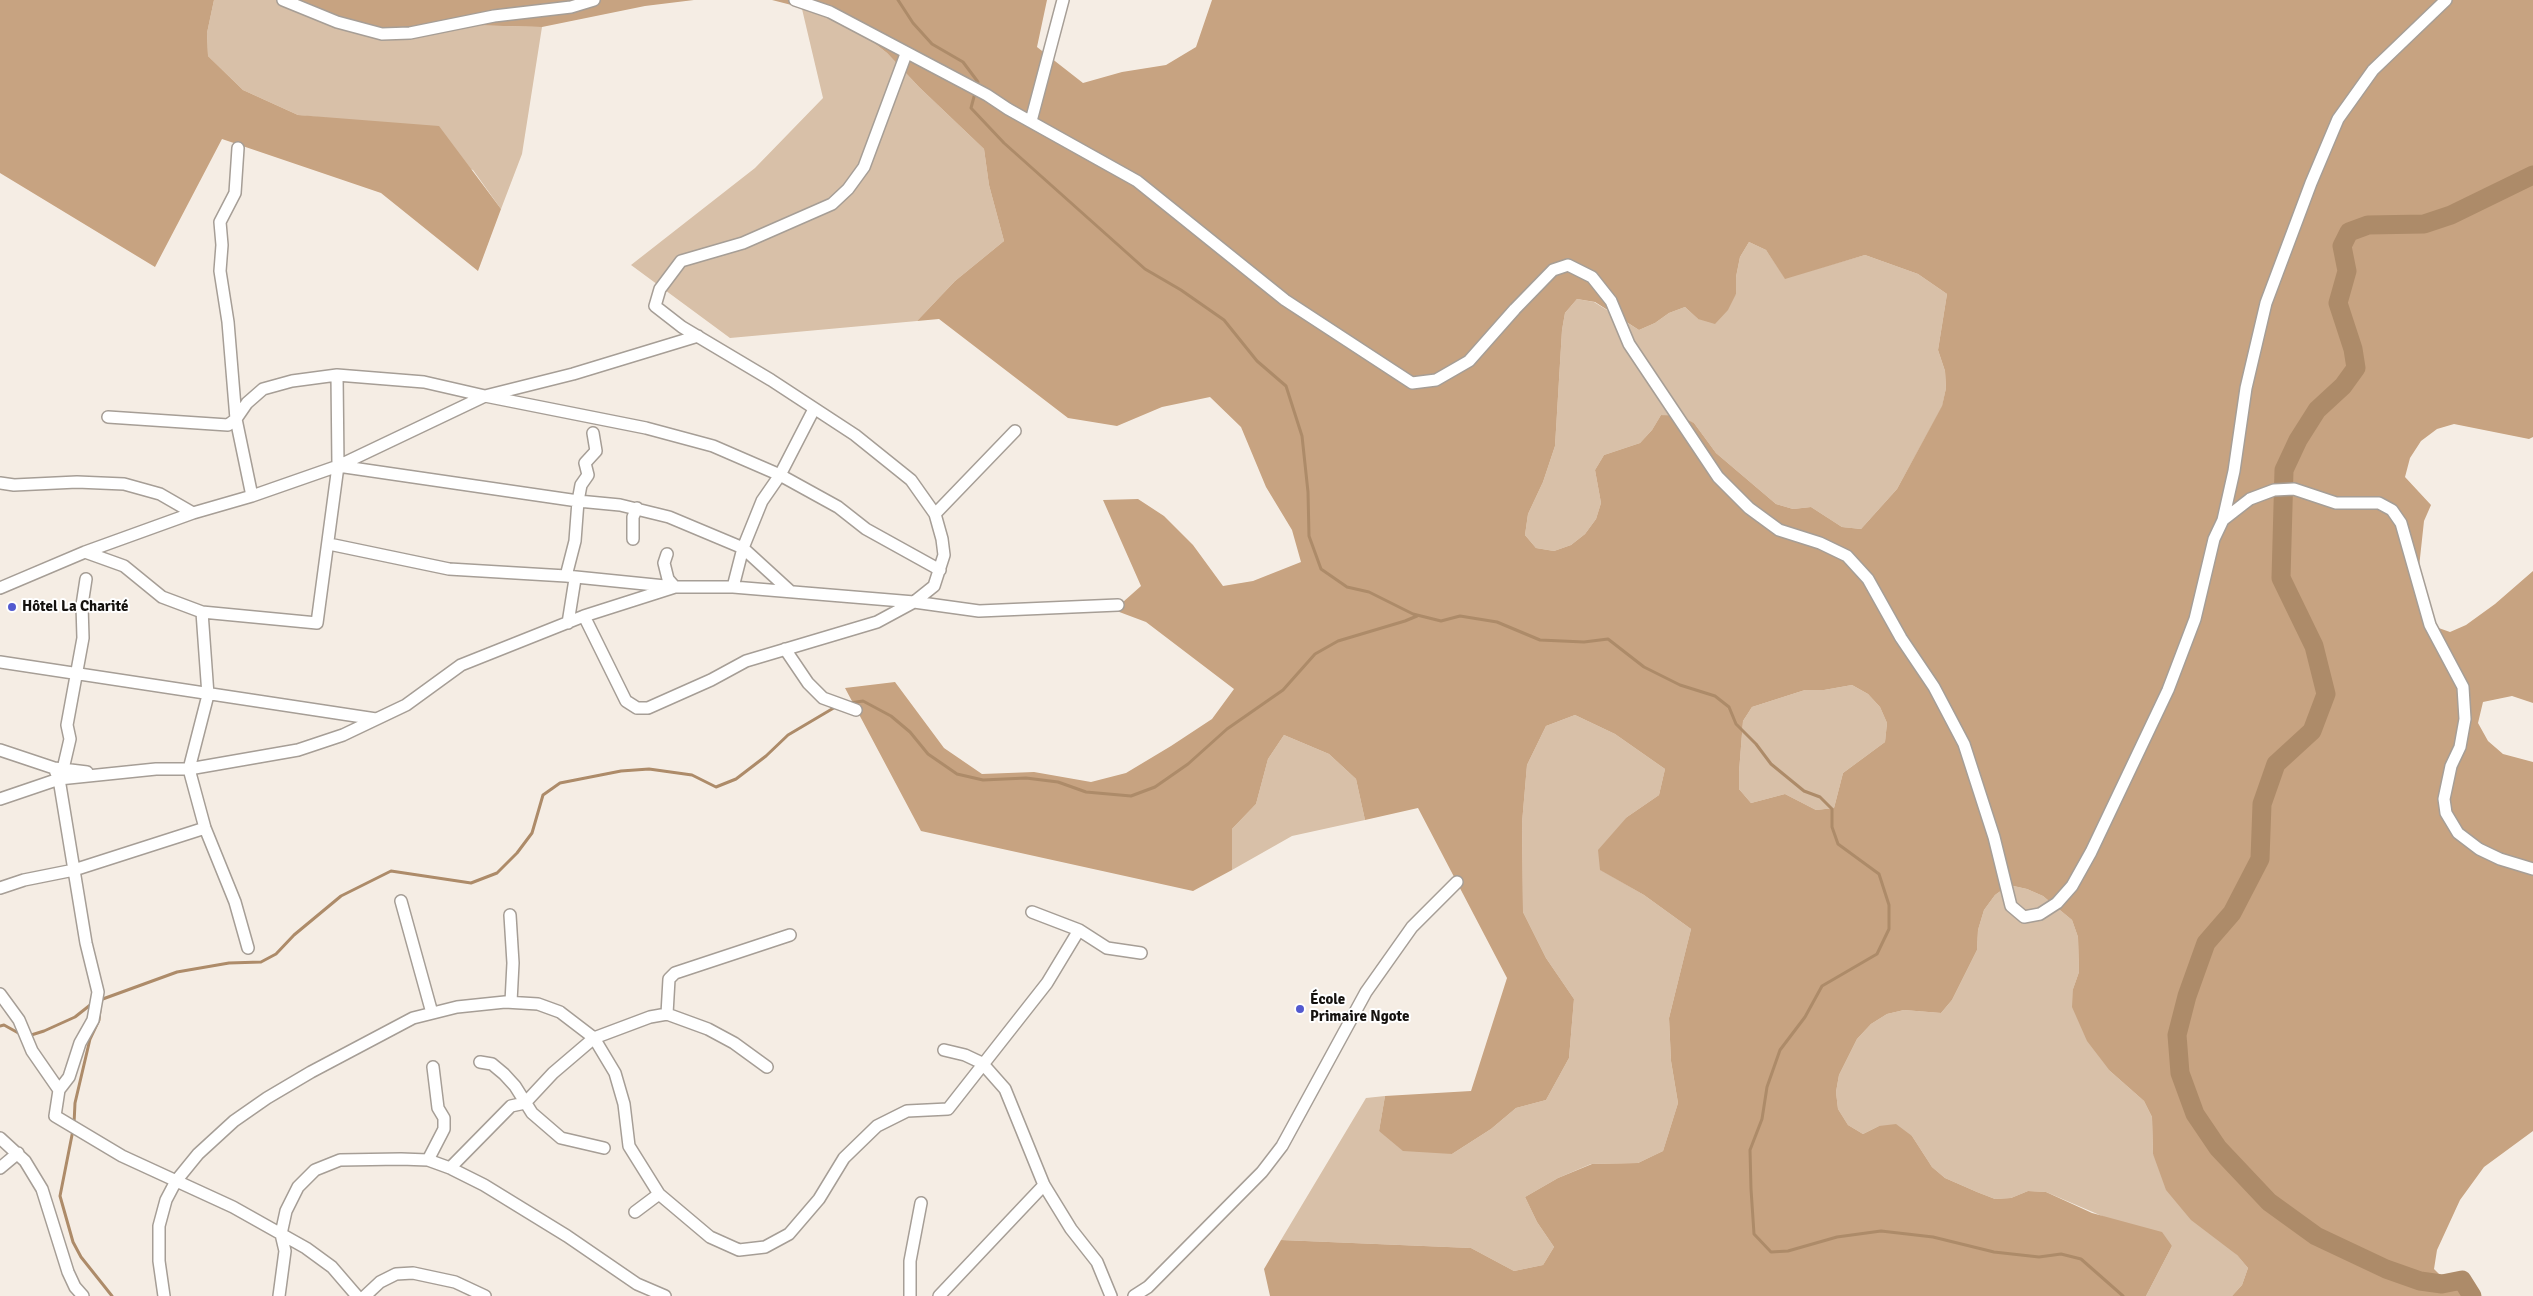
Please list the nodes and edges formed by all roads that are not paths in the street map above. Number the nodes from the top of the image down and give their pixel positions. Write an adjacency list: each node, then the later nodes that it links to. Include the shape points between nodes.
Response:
1 (283, 0): 2 (street, via 337,22 382,34 410,33 494,16 571,7)
2 (594, 0)
3 (795, 0): 6 (street, via 830,12)
4 (1062, 0): 7 (street)
5 (2446, 0): 25 (street, via 2373,70 2338,119 2310,183 2266,303 2246,388)
6 (906, 54): 7 (street); 9 (street, via 864,167 848,189 832,204 743,243 682,261 665,282 655,306)
7 (1030, 121): 25 (street, via 1137,181 1285,300 1412,383 1436,380 1469,361 1553,270 1568,265 1592,277 1611,301 1629,344 1718,476 1749,508 1778,530 1820,543 1847,556 1868,579 1901,638 1934,686 1964,744 1994,837 2011,906 2024,917 2040,914 2056,903 2072,886 2091,852 2168,690 2196,619 2214,539)
8 (238, 148): 14 (street, via 235,193 220,222 220,271)
9 (698, 336): 11 (street, via 573,374); 12 (street)
10 (337, 375): 11 (street, via 424,382); 14 (street, via 263,389 247,402); 17 (street)
11 (485, 396): 17 (street); 18 (street, via 646,428 713,446)
12 (814, 409): 18 (street); 24 (street, via 855,434 911,480)
13 (108, 418): 14 (street, via 216,426 228,425)
14 (236, 419): 20 (street)
15 (1015, 431): 24 (street)
16 (593, 433): 21 (street, via 596,451 585,463 588,475 581,486)
17 (338, 466): 20 (street); 21 (street); 27 (street)
18 (780, 475): 28 (street, via 762,501); 31 (street, via 838,507 866,529)
19 (0, 484): 23 (street, via 124,484 160,494)
20 (252, 496): 23 (street)
21 (578, 501): 22 (street); 32 (street)
22 (637, 508): 26 (street, via 633,517); 28 (street, via 669,517)
23 (193, 513): 29 (street)
24 (936, 514): 31 (street, via 944,555)
25 (2223, 520): 54 (street, via 2250,499 2274,490 2294,489 2336,503 2379,503 2392,510 2400,523 2430,625 2463,687 2465,719 2460,747 2451,766 2446,813 2458,833 2479,849)
26 (633, 539)
27 (329, 544): 32 (street, via 449,570); 40 (street, via 317,623)
28 (743, 548): 35 (street); 37 (street)
29 (85, 552): 36 (street); 40 (street, via 124,566 162,597)
30 (667, 554): 34 (street, via 664,563 668,579)
31 (940, 570): 38 (street, via 934,586)
32 (571, 577): 34 (street); 42 (street)
33 (86, 579): 45 (street)
34 (675, 587): 35 (street); 41 (street)
35 (733, 587): 37 (street)
36 (0, 588)
37 (790, 591): 38 (street)
38 (914, 602): 39 (street, via 979,611); 43 (street, via 877,622)
39 (1118, 605)
40 (202, 612): 46 (street)
41 (584, 616): 42 (street); 43 (street, via 621,693 637,708 648,708 746,662)
42 (568, 623): 48 (street, via 461,665 406,705)
43 (784, 649): 47 (street, via 823,698)
44 (0, 662): 45 (street)
45 (78, 675): 46 (street); 51 (street, via 67,725 70,739)
46 (208, 695): 48 (street); 50 (street)
47 (856, 710)
48 (377, 720): 50 (street, via 298,750)
49 (0, 750): 51 (street)
50 (189, 769): 51 (street, via 108,774); 53 (street)
51 (59, 772): 52 (street); 55 (street)
52 (0, 799)
53 (205, 828): 55 (street); 63 (street, via 235,902)
54 (2533, 869)
55 (74, 870): 57 (street); 75 (street, via 98,992 93,1020 80,1043 69,1077)
56 (1457, 882): 99 (street, via 1412,927 1366,992 1282,1146 1262,1172 1148,1287)
57 (0, 888)
58 (401, 901): 67 (street)
59 (1032, 912): 61 (street)
60 (510, 915): 66 (street)
61 (1079, 930): 64 (street, via 1107,948); 72 (street, via 1047,983)
62 (790, 935): 68 (street, via 675,973 669,980)
63 (248, 948)
64 (1141, 953)
65 (0, 994): 75 (street)
66 (511, 1002): 67 (street, via 457,1006); 69 (street, via 538,1004 560,1012)
67 (432, 1013): 83 (street, via 413,1018 357,1046 267,1098 234,1121 198,1154)
68 (667, 1014): 69 (street); 74 (street, via 708,1029)
69 (594, 1038): 76 (street, via 553,1073); 85 (street, via 615,1073 624,1104 629,1146)
70 (944, 1050): 72 (street, via 965,1055)
71 (480, 1062): 76 (street, via 492,1064 504,1074)
72 (982, 1064): 84 (street, via 1005,1089); 85 (street, via 948,1109 907,1111 877,1126 844,1158 819,1199 789,1234 766,1247 739,1250 710,1237)
73 (433, 1067): 80 (street, via 444,1129)
74 (767, 1067)
75 (59, 1090): 83 (street, via 55,1116 122,1156)
76 (525, 1103): 78 (street, via 545,1126 561,1138); 82 (street, via 511,1106)
77 (0, 1138): 79 (street)
78 (604, 1148)
79 (18, 1153): 81 (street); 89 (street, via 42,1189 68,1272)
80 (428, 1160): 82 (street); 88 (street, via 340,1160 315,1170 298,1187 286,1211)
81 (0, 1168)
82 (450, 1168): 95 (street, via 568,1236 637,1284)
83 (176, 1181): 88 (street, via 233,1206); 90 (street, via 166,1200 159,1226 159,1262)
84 (1044, 1185): 97 (street); 98 (street, via 1071,1229 1097,1262)
85 (659, 1194): 87 (street)
86 (921, 1203): 96 (street, via 910,1261)
87 (635, 1212)
88 (281, 1234): 91 (street, via 285,1251); 92 (street, via 332,1267)
89 (83, 1296)
90 (164, 1296)
91 (279, 1296)
92 (358, 1296)
93 (364, 1296): 94 (street, via 396,1274 413,1273 455,1282)
94 (485, 1296)
95 (665, 1296)
96 (910, 1296)
97 (939, 1296)
98 (1111, 1296)
99 (1134, 1296)

